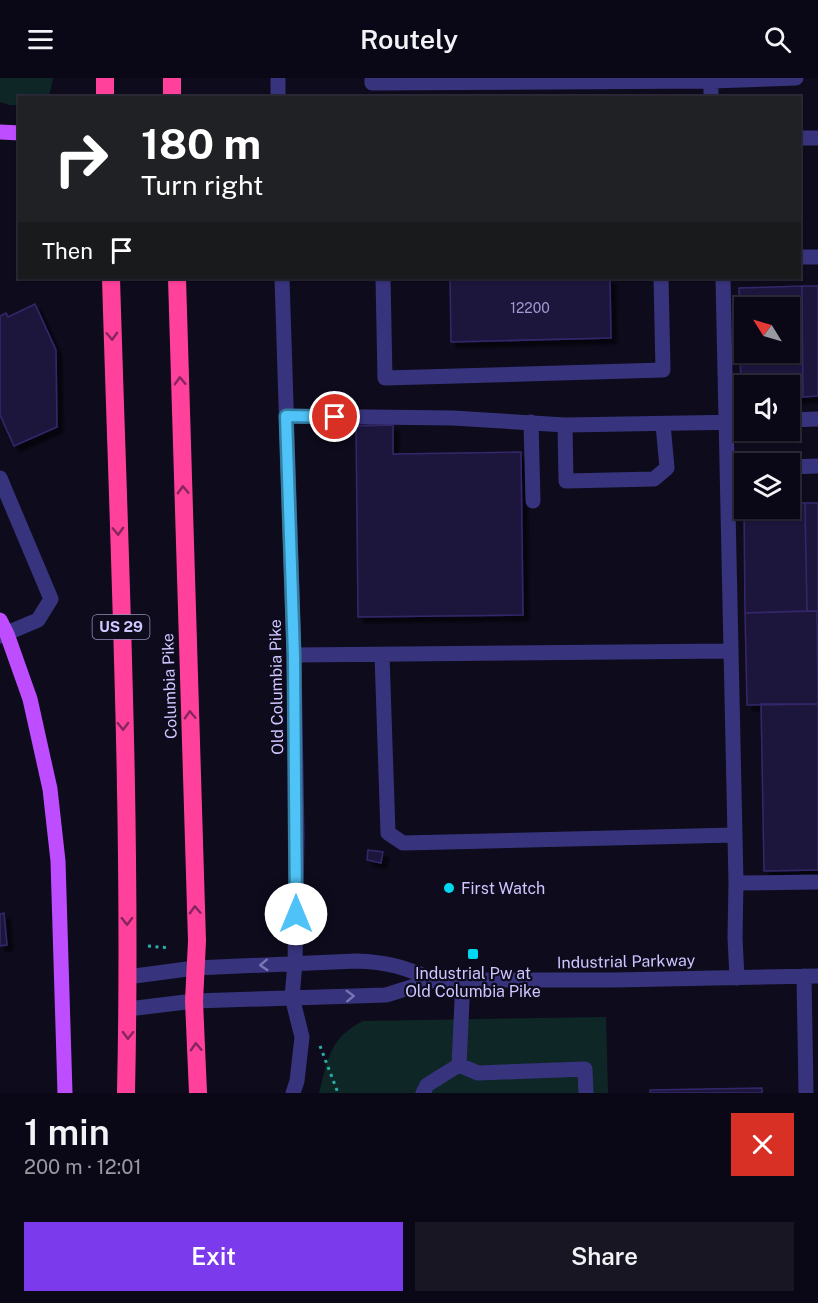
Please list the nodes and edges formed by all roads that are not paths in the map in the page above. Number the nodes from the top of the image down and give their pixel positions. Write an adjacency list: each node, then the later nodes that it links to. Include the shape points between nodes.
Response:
1 (105, 78): 7 (highway)
2 (172, 78): 8 (highway)
3 (278, 78): 9 (street)
4 (372, 78): 6 (street, via 372,83)
5 (796, 78): 6 (street)
6 (711, 80): 10 (street)
7 (105, 96)
8 (172, 96)
9 (278, 96)
10 (711, 96)
11 (0, 132): 12 (main road)
12 (18, 132)
13 (801, 138): 14 (street)
14 (818, 138)
15 (801, 257): 16 (street)
16 (818, 257)
17 (111, 279): 47 (highway, US 29, one-way to 47)
18 (177, 279): 45 (highway, Columbia Pike, one-way to 18)
19 (282, 279): 23 (street, Old Columbia Pike)
20 (383, 279): 21 (street, via 385,378 663,370)
21 (661, 279)
22 (723, 279): 28 (street)
23 (286, 416): 26 (street); 40 (street, Old Columbia Pike)
24 (818, 419): 25 (street)
25 (800, 420)
26 (531, 422): 30 (street); 36 (street)
27 (663, 423): 28 (street); 30 (street); 30 (street, via 667,468 654,479 566,481)
28 (726, 423): 29 (street); 33 (street)
29 (734, 423)
30 (565, 424)
31 (818, 466): 32 (street)
32 (800, 467)
33 (727, 469): 34 (street); 38 (street)
34 (734, 469)
35 (0, 478): 37 (street, via 51,599 38,620)
36 (533, 501)
37 (2, 630): 55 (main road, via 30,699 51,798 58,861)
38 (731, 651): 39 (street); 41 (street)
39 (381, 655): 40 (street); 41 (street, via 388,833 403,843)
40 (294, 656): 44 (street, Old Columbia Pike)
41 (735, 835): 43 (street)
42 (818, 882): 43 (street)
43 (736, 883): 48 (street)
44 (296, 963): 45 (street, Industrial Parkway, one-way to 45); 49 (street, Industrial Parkway, via 378,962 401,966); 51 (street, Old Columbia Pike)
45 (195, 968): 47 (street, Industrial Parkway); 52 (highway, Columbia Pike)
46 (811, 976): 48 (street, Industrial Parkway); 61 (street)
47 (127, 977): 53 (highway, US 29)
48 (737, 978): 50 (street, Industrial Parkway)
49 (434, 980): 50 (street, Industrial Parkway); 51 (street, Industrial Parkway, one-way to 49, via 386,995)
50 (463, 980): 54 (street)
51 (292, 998): 52 (street, Industrial Parkway); 58 (street, Old Columbia Pike, via 302,1037)
52 (194, 1000): 53 (street, Industrial Parkway); 57 (highway, Columbia Pike, one-way to 52)
53 (128, 1009): 56 (highway, US 29, one-way to 56)
54 (459, 1065): 59 (street, via 427,1085); 60 (street, via 478,1073 585,1069)
55 (64, 1093)
56 (126, 1093)
57 (198, 1093)
58 (293, 1093)
59 (423, 1093)
60 (586, 1093)
61 (806, 1093)

